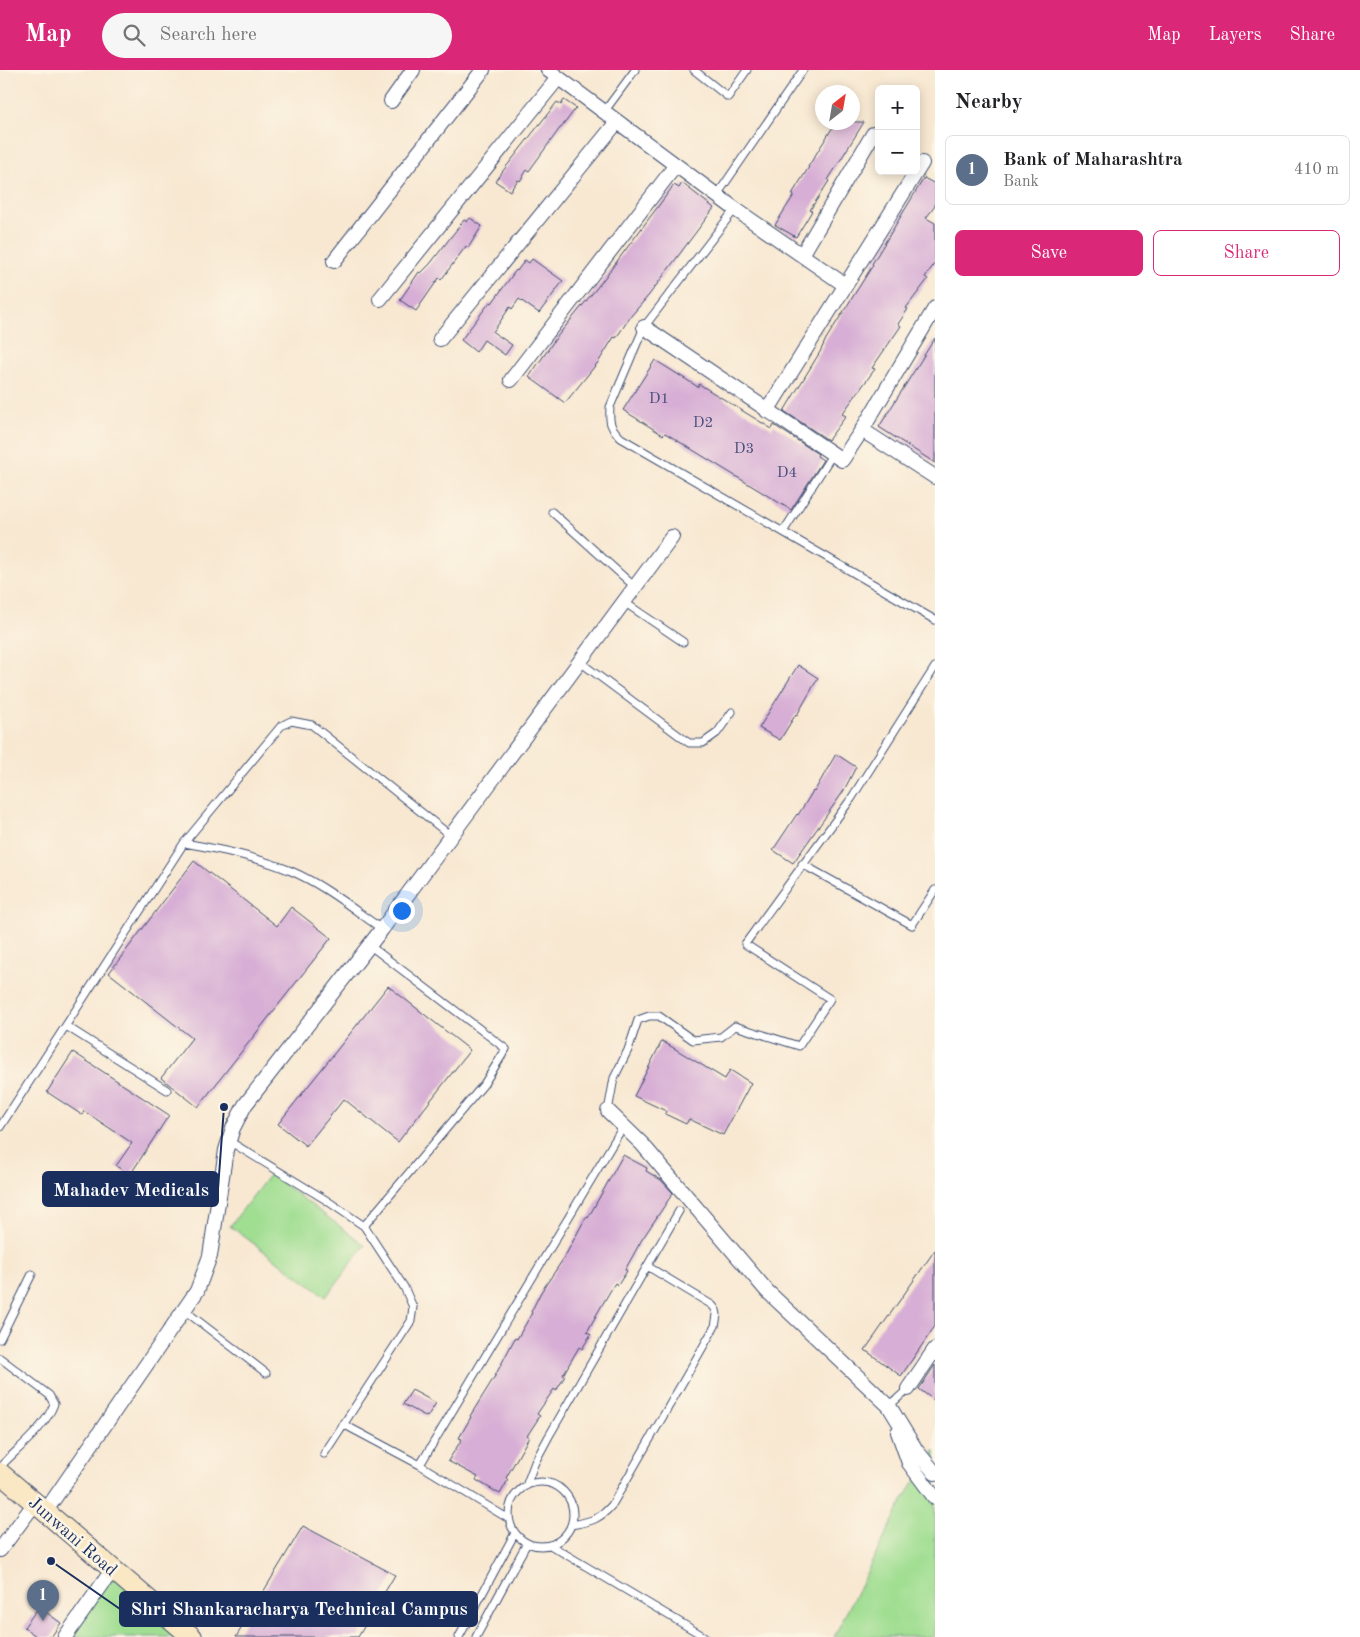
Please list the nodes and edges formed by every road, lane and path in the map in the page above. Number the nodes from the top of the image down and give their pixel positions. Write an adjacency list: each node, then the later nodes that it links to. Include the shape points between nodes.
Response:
1 (413, 70): 8 (street)
2 (483, 70): 17 (street)
3 (635, 70): 9 (lane)
4 (694, 70): 5 (lane, via 728,97)
5 (747, 70)
6 (803, 70): 14 (lane)
7 (553, 74): 9 (street); 19 (street)
8 (391, 101)
9 (604, 112): 10 (street)
10 (617, 122): 13 (street); 22 (street)
11 (874, 134): 16 (street)
12 (922, 163): 18 (street)
13 (676, 165): 14 (street); 23 (street)
14 (717, 195): 15 (street)
15 (735, 209): 16 (street); 21 (lane)
16 (802, 255): 18 (street)
17 (334, 261)
18 (845, 285): 24 (street)
19 (380, 299)
20 (935, 308): 25 (street)
21 (644, 327): 24 (street); 29 (lane, via 610,407 612,428 621,438)
22 (440, 338)
23 (511, 380)
24 (767, 411): 26 (street)
25 (862, 430): 26 (street, via 842,460); 27 (street)
26 (832, 455): 29 (lane)
27 (935, 477)
28 (552, 512): 31 (lane)
29 (783, 532): 33 (lane)
30 (672, 537): 31 (street)
31 (635, 587): 32 (street)
32 (624, 602): 34 (lane); 35 (street)
33 (935, 620)
34 (683, 642)
35 (580, 662): 37 (lane, via 689,743 703,743 717,733); 38 (street)
36 (935, 667): 40 (lane, via 851,799)
37 (732, 712)
38 (450, 836): 39 (lane, via 312,725 291,721 281,726); 42 (street)
39 (184, 843): 42 (lane, via 221,849 292,871 334,895); 44 (lane)
40 (802, 864): 41 (lane, via 912,925); 46 (lane, via 745,944 830,999 799,1046 735,1026 721,1037 693,1040 659,1016 649,1016 638,1020 614,1078)
41 (935, 890)
42 (382, 929): 43 (street)
43 (369, 945): 49 (street, via 245,1104); 51 (lane, via 506,1049 484,1084)
44 (66, 1026): 45 (lane); 48 (lane)
45 (167, 1090)
46 (608, 1111): 47 (street)
47 (624, 1125): 60 (street, via 767,1292); 63 (lane)
48 (0, 1127)
49 (229, 1141): 51 (lane); 54 (street, via 210,1256 197,1291)
50 (680, 1212): 52 (lane)
51 (364, 1226): 61 (lane, via 404,1287 413,1307 411,1321)
52 (647, 1266): 67 (lane, via 549,1436); 71 (lane, via 712,1305 718,1315 715,1326 612,1504 595,1520)
53 (32, 1274): 55 (lane)
54 (184, 1310): 58 (lane); 69 (street)
55 (0, 1339)
56 (935, 1349): 59 (street)
57 (0, 1358): 64 (lane, via 49,1395 54,1404 42,1425)
58 (266, 1373)
59 (908, 1389): 60 (lane)
60 (889, 1406): 66 (street, via 916,1450); 68 (street, via 909,1463)
61 (343, 1424): 62 (lane); 63 (lane)
62 (324, 1454)
63 (420, 1465): 70 (lane)
64 (0, 1467)
65 (0, 1473): 69 (main road, Junwani Road)
66 (935, 1473)
67 (526, 1486): 70 (lane, via 514,1497); 71 (lane, via 548,1483 562,1490 571,1502)
68 (935, 1498)
69 (40, 1508): 75 (street); 76 (main road, Junwani Road)
70 (510, 1519): 72 (lane)
71 (572, 1525): 74 (lane, via 564,1538)
72 (515, 1533): 73 (lane); 79 (lane)
73 (527, 1543): 74 (lane); 80 (lane)
74 (550, 1545): 81 (lane)
75 (0, 1550)
76 (113, 1569): 77 (street); 78 (main road, Junwani Road)
77 (66, 1637)
78 (192, 1637)
79 (459, 1637)
80 (476, 1637)
81 (705, 1637)

